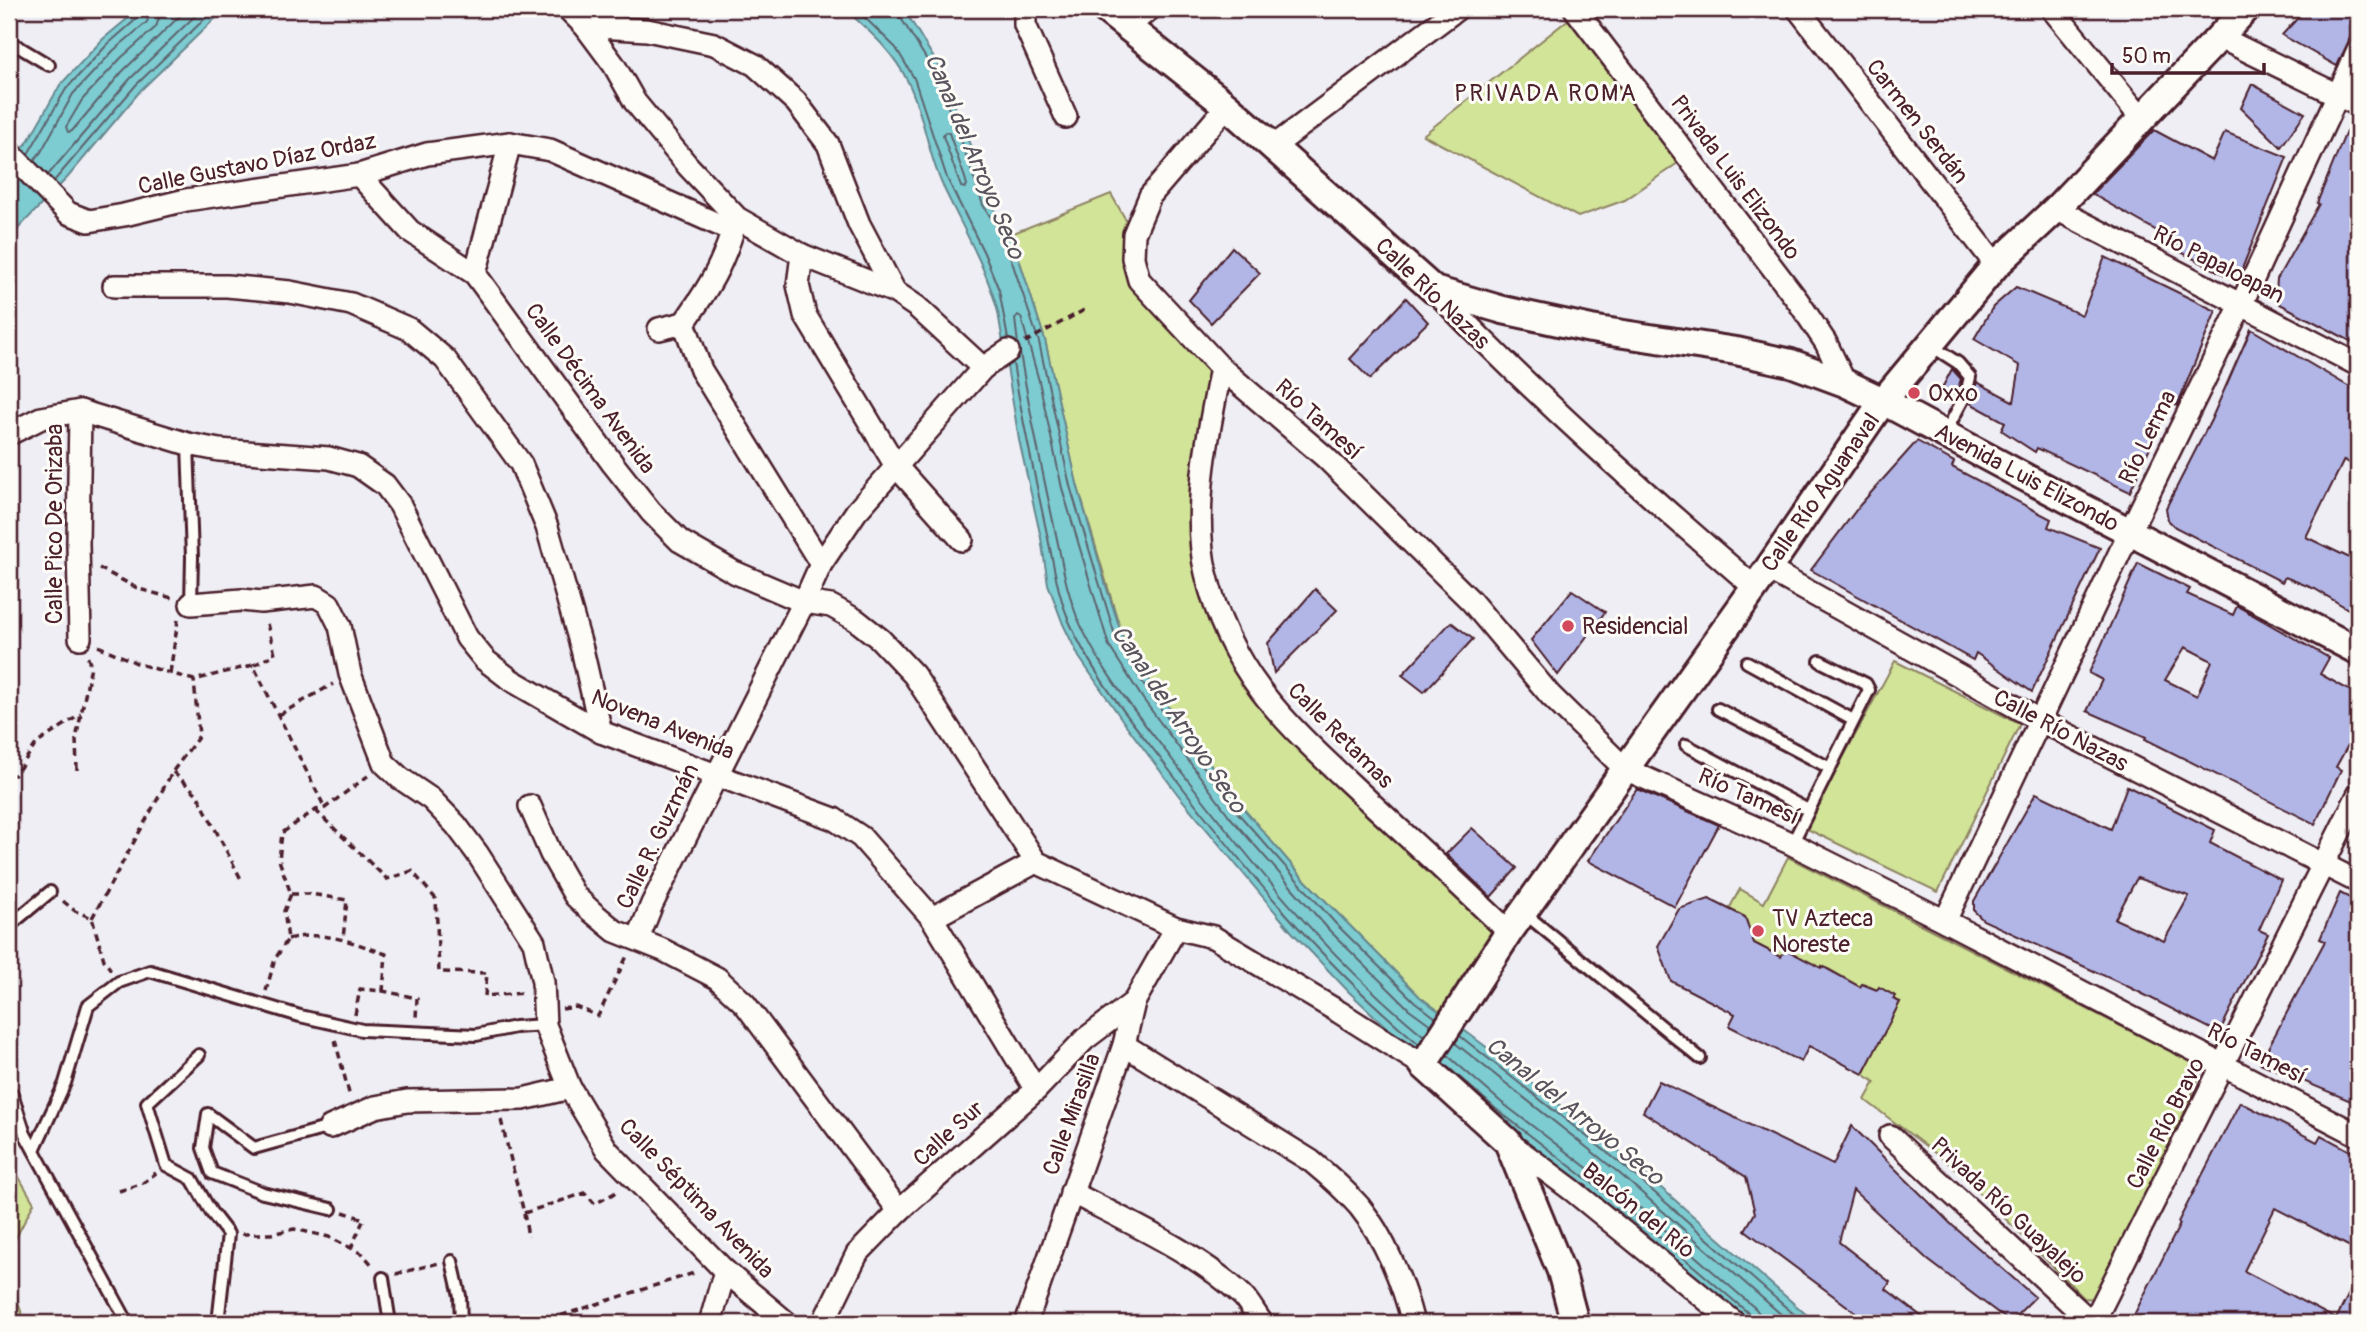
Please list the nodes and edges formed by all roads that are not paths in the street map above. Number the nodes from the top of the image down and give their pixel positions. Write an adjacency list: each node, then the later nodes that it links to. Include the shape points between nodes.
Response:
1 (568, 9): 10 (street)
2 (1025, 9): 19 (street, via 1025,25)
3 (1105, 9): 11 (street, Calle Río Nazas)
4 (1150, 9): 11 (street)
5 (1457, 9): 22 (street)
6 (1575, 9): 41 (street, Privada Luis Elizondo, via 1798,301)
7 (1798, 9): 28 (street, Carmen Serdán)
8 (2052, 9): 20 (street)
9 (2246, 9): 12 (street, Calle Río Aguanaval)
10 (585, 26): 26 (street, via 635,102); 32 (street, via 647,30 714,44 755,65 796,102 828,144 859,224)
11 (1128, 26): 18 (street, Calle Río Nazas)
12 (2217, 36): 16 (street); 20 (street, Calle Río Aguanaval)
13 (9, 41): 15 (lane)
14 (2358, 51): 16 (street, Río Lerma)
15 (49, 65)
16 (2337, 94): 17 (street); 33 (street, Río Lerma)
17 (2358, 105)
18 (1227, 106): 22 (street, Calle Río Nazas); 40 (street, Río Tamesí, via 1150,196 1134,234 1133,258 1139,281)
19 (1066, 117)
20 (2142, 119): 25 (street, Calle Río Aguanaval)
21 (510, 143): 24 (street, Calle Gustavo Díaz Ordaz, via 427,154); 26 (street, Calle Gustavo Díaz Ordaz, via 550,150); 29 (street)
22 (1274, 146): 31 (street, Calle Río Nazas)
23 (14, 158): 24 (street, Calle Gustavo Díaz Ordaz, via 68,213 89,222 186,200)
24 (359, 175): 29 (street, Calle Décima Avenida, via 410,231)
25 (2056, 209): 28 (street, Calle Río Aguanaval); 33 (street, Río Papaloapan)
26 (735, 225): 27 (street); 34 (street, via 714,281)
27 (803, 255): 32 (street); 47 (street, via 797,285 805,315)
28 (1996, 265): 36 (street, Calle Río Aguanaval)
29 (475, 274): 53 (street, Calle Décima Avenida, via 613,464 680,541 734,572)
30 (114, 286): 61 (street, via 227,286 351,304 409,329 445,359 521,464 547,527)
31 (1434, 290): 41 (street, Avenida Luis Elizondo, via 1591,329 1791,363); 51 (street, Calle Río Nazas, via 1610,461)
32 (895, 292): 39 (street)
33 (2241, 305): 38 (street, Río Papaloapan); 48 (street, Río Lerma)
34 (684, 323): 35 (street); 50 (street, via 701,369)
35 (659, 329)
36 (1930, 345): 42 (street, Calle Río Aguanaval); 44 (lane, via 1966,369 1970,377)
37 (1007, 351): 39 (street, Calle R. Guzmán)
38 (2358, 365)
39 (983, 368): 47 (street, Calle R. Guzmán)
40 (1221, 368): 64 (street, Río Tamesí, via 1325,457 1431,560 1550,695); 76 (street, Calle Retamas, via 1208,435 1201,520 1205,572 1227,639 1283,720)
41 (1845, 383): 42 (street, Avenida Luis Elizondo)
42 (1883, 401): 44 (street, Avenida Luis Elizondo); 51 (street, Calle Río Aguanaval)
43 (80, 411): 45 (street, Novena Avenida, via 41,418); 46 (street, Novena Avenida); 54 (street, Calle Pico De Orizaba)
44 (1945, 433): 48 (street, Avenida Luis Elizondo)
45 (9, 434)
46 (188, 444): 52 (lane, via 192,544); 61 (street, Novena Avenida, via 329,458 358,466 385,485 400,505 467,638 485,660)
47 (896, 466): 49 (street); 50 (street, Calle R. Guzmán, via 856,512)
48 (2130, 531): 55 (street, Avenida Luis Elizondo); 60 (street, Río Lerma)
49 (962, 540)
50 (821, 564): 53 (street, Calle R. Guzmán)
51 (1761, 578): 60 (street, Calle Río Nazas); 64 (street, Calle Río Aguanaval)
52 (186, 602): 81 (street, Calle Séptima Avenida, via 316,596 329,604 340,625 350,674 384,763 431,799 477,853 534,942)
53 (804, 602): 65 (street, Calle R. Guzmán); 70 (street, Calle Décima Avenida, via 831,606 856,620 914,675)
54 (80, 638)
55 (2358, 651)
56 (1820, 661): 59 (lane, via 1869,688)
57 (1747, 662): 59 (lane)
58 (1718, 709): 63 (lane)
59 (1853, 720): 63 (lane)
60 (2041, 721): 71 (street, Calle Río Nazas); 75 (street, Río Lerma)
61 (601, 732): 65 (street, Novena Avenida)
62 (1686, 745): 68 (lane)
63 (1830, 768): 68 (lane)
64 (1625, 769): 69 (street, Río Tamesí); 76 (street, Calle Río Aguanaval)
65 (716, 774): 74 (street, Novena Avenida, via 834,819 861,837); 79 (street, Calle R. Guzmán)
66 (2358, 795): 71 (street, Calle Río Bravo)
67 (530, 806): 79 (street, via 575,896 615,931)
68 (1808, 810): 69 (lane)
69 (1792, 844): 75 (street, Río Tamesí)
70 (1036, 862): 74 (street); 78 (street)
71 (2324, 864): 72 (street, Calle Río Nazas); 86 (street, Calle Río Bravo)
72 (2358, 882)
73 (50, 892): 77 (lane)
74 (932, 918): 88 (street, Novena Avenida)
75 (1945, 921): 86 (street, Río Tamesí)
76 (1516, 922): 84 (lane); 85 (street, Calle Río Aguanaval)
77 (9, 926)
78 (1176, 928): 80 (street, Calle Mirasilla); 85 (street, via 1213,937)
79 (638, 939): 97 (street, Calle R. Guzmán, via 717,978 745,1004)
80 (1134, 1002): 82 (street, Calle Mirasilla); 88 (street, Calle Sur, via 1085,1039)
81 (544, 1010): 87 (street, Calle Séptima Avenida); 94 (lane, via 515,1027 476,1035 352,1028 150,971 119,982 89,1006 65,1083)
82 (1124, 1045): 95 (street, Calle Mirasilla); 110 (street, via 1311,1161 1336,1182 1380,1238)
83 (199, 1055): 102 (lane, via 147,1103 166,1166 192,1179 228,1234)
84 (1700, 1058)
85 (1426, 1062): 93 (street)
86 (2223, 1065): 91 (street, Río Tamesí); 113 (street, Calle Río Bravo)
87 (570, 1088): 90 (street, via 523,1099 407,1101 375,1107); 99 (street, Calle Séptima Avenida, via 607,1150)
88 (1036, 1090): 97 (street, Calle Sur)
89 (12, 1094): 94 (lane)
90 (330, 1127): 96 (lane, via 254,1148 208,1114 203,1149 212,1173 263,1193)
91 (2358, 1135)
92 (1890, 1136): 113 (street, Privada Río Guayalejo)
93 (1507, 1142): 111 (street, via 1561,1271); 112 (street, Balcón del Río)
94 (34, 1150): 101 (lane)
95 (1071, 1192): 108 (street, Calle Mirasilla); 109 (street, via 1202,1265 1244,1297)
96 (331, 1209)
97 (900, 1211): 107 (street, Calle Sur, via 857,1254)
98 (452, 1261): 104 (lane)
99 (722, 1268): 105 (street); 106 (street, Calle Séptima Avenida)
100 (383, 1278): 103 (lane)
101 (128, 1323)
102 (218, 1323)
103 (390, 1323)
104 (461, 1323)
105 (710, 1323)
106 (787, 1323)
107 (823, 1323)
108 (1026, 1323)
109 (1262, 1323)
110 (1413, 1323)
111 (1576, 1323)
112 (1735, 1323)
113 (2093, 1323)

